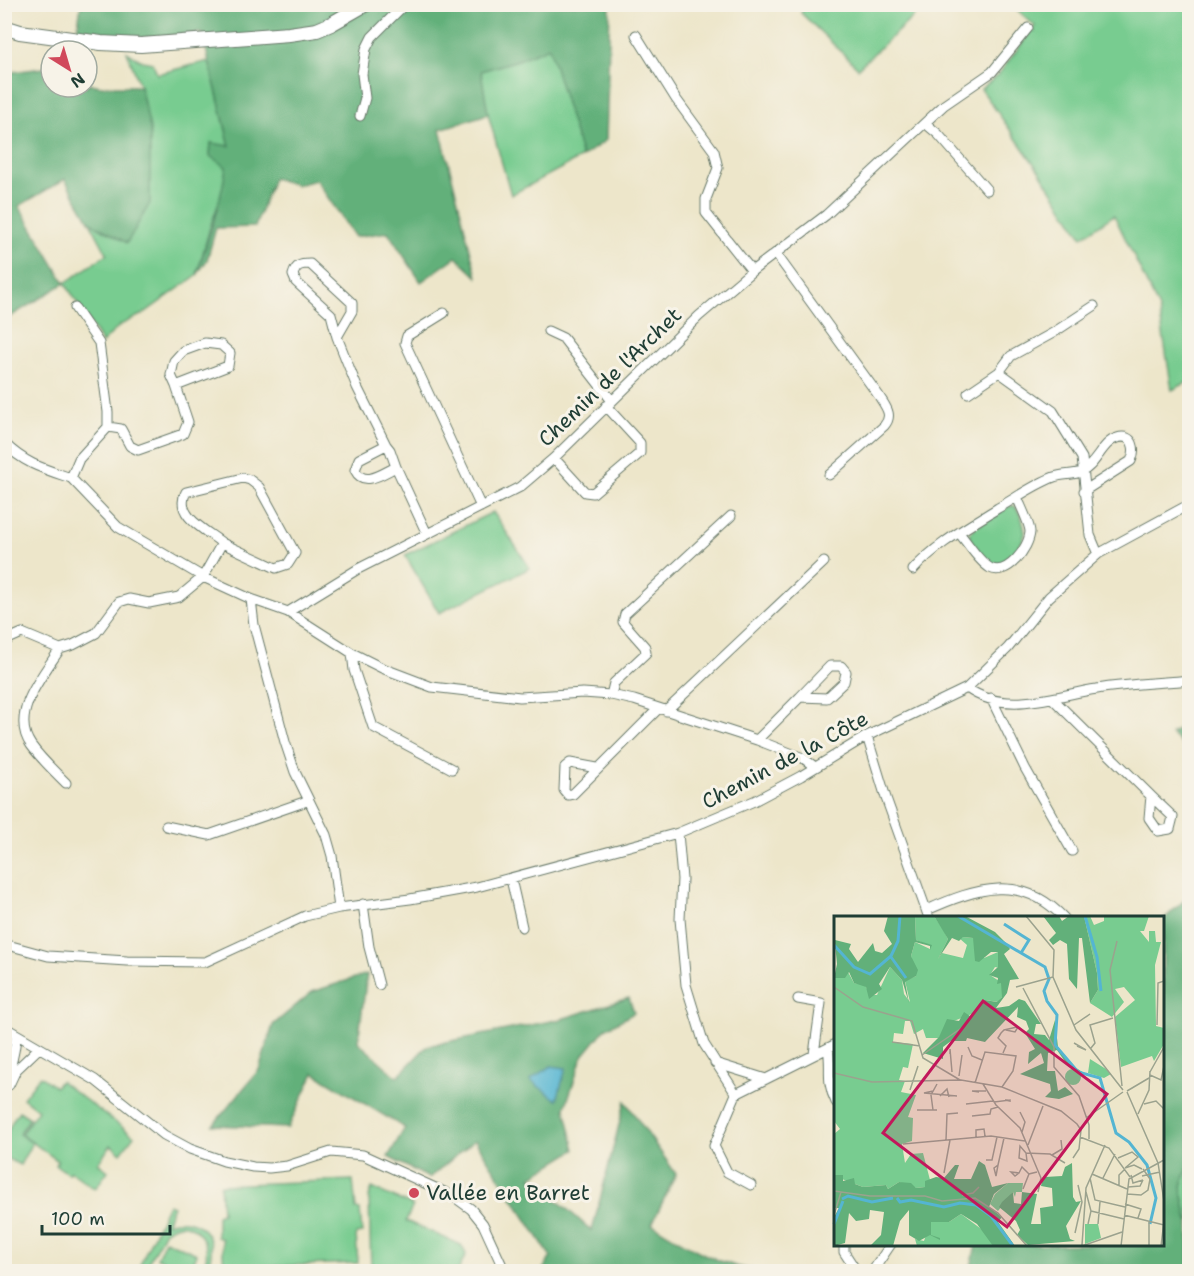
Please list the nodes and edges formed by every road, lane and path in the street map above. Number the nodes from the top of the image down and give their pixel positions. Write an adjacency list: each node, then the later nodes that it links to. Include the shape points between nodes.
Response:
1 (366, 4): 3 (street, via 317,30 141,45 101,43)
2 (405, 4): 6 (street, via 372,37 366,49)
3 (4, 27)
4 (1028, 28): 7 (street, Chemin de l'Archet, via 992,72)
5 (636, 35): 10 (street, via 714,151 718,168 706,199 706,213)
6 (360, 116)
7 (925, 123): 8 (street); 9 (street, Chemin de l'Archet, via 826,215)
8 (987, 190)
9 (776, 254): 10 (street, Chemin de l'Archet); 26 (street, via 890,415 884,426)
10 (752, 271): 19 (street, Chemin de l'Archet)
11 (1094, 306): 16 (street, via 1011,356)
12 (75, 308): 20 (street, via 99,343)
13 (444, 313): 31 (street, via 407,336 405,343)
14 (548, 331): 19 (street, via 563,338)
15 (337, 337): 15 (street, via 352,311 352,303 310,264 301,264 293,275 296,282 331,314); 22 (street)
16 (999, 372): 18 (street); 25 (street, via 1053,411 1082,458)
17 (176, 386): 17 (street, via 228,366 230,353 221,345 205,343 183,351 174,361 171,375); 20 (street, via 188,422 183,434 138,450 130,447 121,429)
18 (968, 393)
19 (609, 403): 23 (street, Chemin de l'Archet); 23 (street, via 640,443 640,453 593,493 585,492)
20 (108, 427): 27 (street, via 79,459)
21 (4, 443): 27 (street, via 30,464)
22 (386, 445): 24 (street); 24 (street, via 359,459 355,470 364,480)
23 (554, 458): 31 (street, Chemin de l'Archet, via 520,488)
24 (396, 467): 34 (street)
25 (1083, 472): 28 (street); 28 (street, via 1113,440 1129,439 1134,445 1131,461); 29 (street, via 1054,477)
26 (829, 476)
27 (71, 478): 39 (street, via 118,527)
28 (1084, 491): 36 (street, via 1090,535)
29 (1017, 497): 33 (street); 33 (street, via 1030,531 1009,566 1002,570 985,565)
30 (1190, 504): 36 (street, Chemin de la Côte)
31 (481, 507): 34 (street, Chemin de l'Archet)
32 (732, 516): 47 (street, via 625,614 623,622 646,653 614,683)
33 (959, 532): 38 (street, via 926,555)
34 (427, 534): 41 (street, Chemin de l'Archet, via 358,569)
35 (222, 543): 35 (street, via 276,568 288,564 295,553 260,487 243,478 186,492 182,499 189,517); 39 (street)
36 (1098, 554): 46 (street, Chemin de la Côte, via 1050,597 1008,648)
37 (824, 562): 51 (street)
38 (913, 570)
39 (203, 577): 40 (street); 43 (street, via 179,597 149,603 129,599 119,602 96,633)
40 (251, 599): 41 (street); 59 (street, via 272,698)
41 (288, 612): 44 (street)
42 (4, 641): 43 (street, via 22,633)
43 (60, 649): 57 (street, via 24,712 23,730 30,744)
44 (352, 653): 47 (street, via 432,687 520,697); 55 (street, via 373,727)
45 (1190, 680): 50 (street)
46 (967, 688): 49 (street); 52 (street, Chemin de la Côte)
47 (611, 695): 51 (street)
48 (800, 697): 48 (street, via 827,698 844,682 846,672 841,666 830,666); 53 (street)
49 (991, 698): 50 (street, via 1029,703); 62 (street, via 1024,768)
50 (1052, 698): 58 (street)
51 (662, 710): 53 (street); 56 (street)
52 (867, 736): 54 (street, Chemin de la Côte); 66 (street)
53 (757, 740): 54 (street, via 803,758)
54 (815, 767): 61 (street, Chemin de la Côte, via 754,801)
55 (452, 768)
56 (597, 768)
57 (66, 783)
58 (1151, 796)
59 (307, 801): 60 (street, via 209,835); 65 (street, via 326,835)
60 (166, 826)
61 (678, 834): 63 (street, Chemin de la Côte); 77 (street, via 686,985 704,1044)
62 (1072, 851)
63 (511, 879): 64 (street, Chemin de la Côte, via 455,892); 68 (street)
64 (363, 904): 65 (street, Chemin de la Côte); 70 (street)
65 (339, 908): 69 (street, Chemin de la Côte, via 305,916 205,962 48,957)
66 (928, 914): 67 (street, via 966,894 1009,889 1049,902)
67 (1062, 916)
68 (522, 927)
69 (4, 944)
70 (379, 985)
71 (798, 999): 76 (street, via 820,1003)
72 (4, 1027): 73 (street)
73 (16, 1034): 75 (street); 79 (street)
74 (832, 1046): 76 (street); 81 (street, via 827,1074)
75 (39, 1048): 79 (street, via 16,1071); 85 (street, via 95,1080 164,1135 190,1149 224,1161 269,1168 331,1152 363,1155 453,1196 483,1224)
76 (814, 1054): 78 (street)
77 (715, 1063): 78 (street); 80 (street)
78 (766, 1079): 80 (street)
79 (4, 1093)
80 (736, 1094): 82 (street, via 714,1146 727,1172)
81 (834, 1098)
82 (751, 1185)
83 (844, 1246): 86 (street)
84 (890, 1246): 87 (street)
85 (505, 1272)
86 (857, 1272)
87 (872, 1272)

